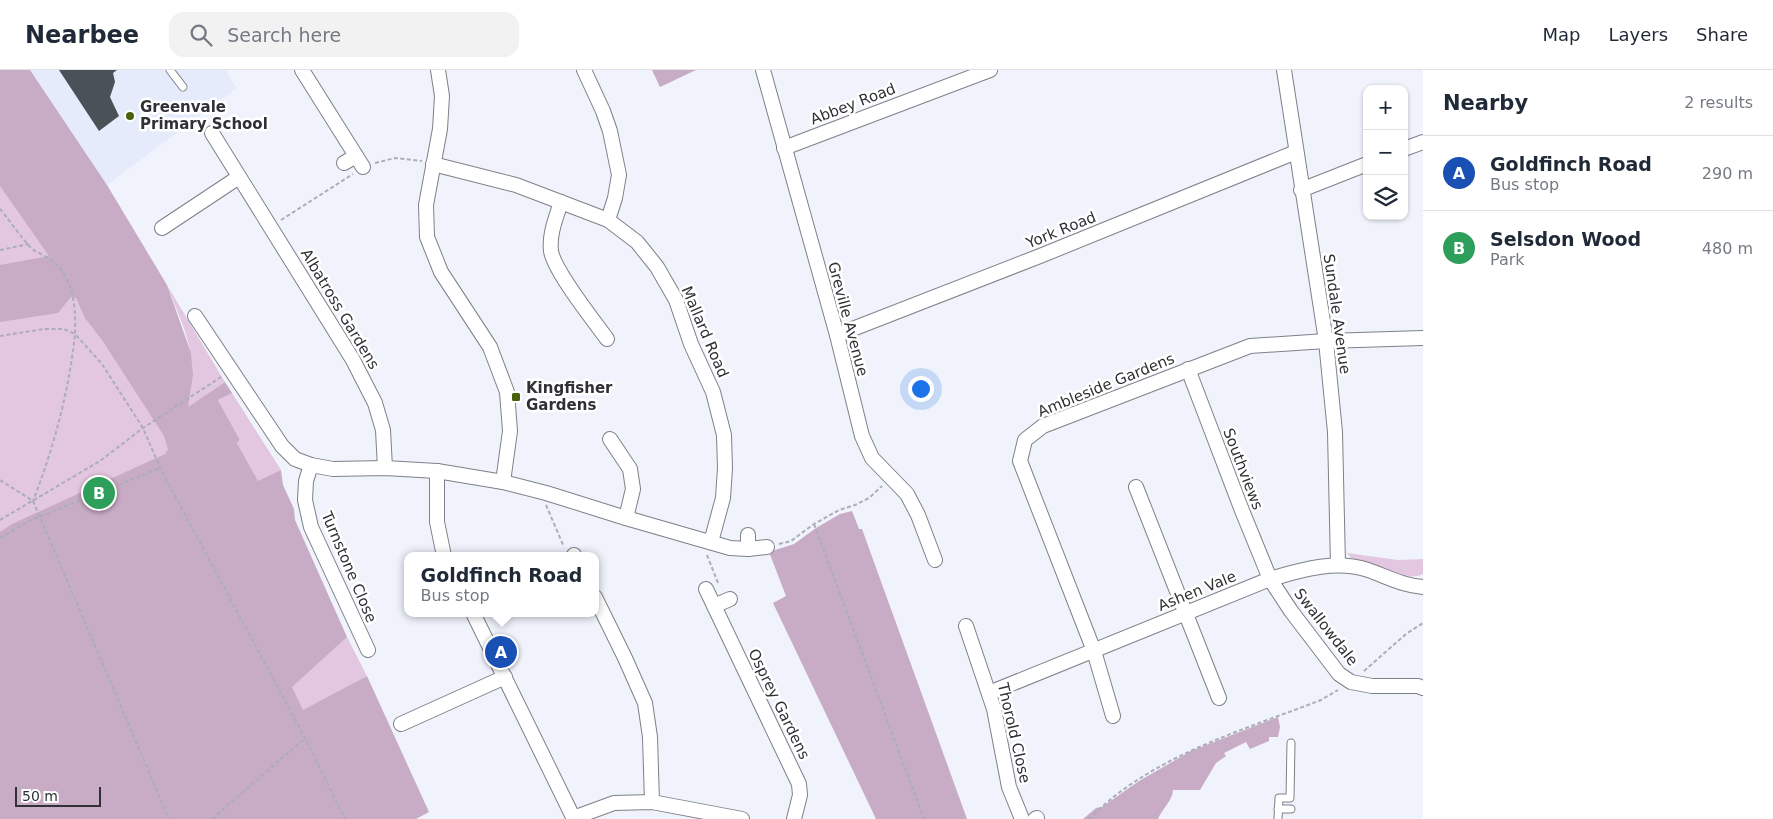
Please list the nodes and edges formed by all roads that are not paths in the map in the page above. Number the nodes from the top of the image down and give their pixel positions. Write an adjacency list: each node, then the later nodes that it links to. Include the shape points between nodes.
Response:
1 (170, 70): 8 (lane)
2 (302, 70): 14 (street)
3 (438, 70): 15 (street, via 442,96)
4 (584, 70): 20 (street, via 610,131 619,175)
5 (763, 70): 11 (street, Greville Avenue)
6 (990, 70): 11 (street, Abbey Road)
7 (1284, 70): 13 (street, Sundale Avenue)
8 (183, 87)
9 (212, 133): 17 (street, Albatross Gardens)
10 (1423, 142): 12 (street)
11 (784, 148): 23 (street, Greville Avenue)
12 (1408, 148)
13 (1296, 152): 18 (street, Sundale Avenue); 23 (street, York Road)
14 (355, 162)
15 (433, 164): 19 (street, Mallard Road, via 516,185); 32 (street, via 426,205 427,237 441,272 490,347 507,392 510,431)
16 (1363, 166): 18 (street)
17 (239, 177): 21 (street); 30 (street, Albatross Gardens, via 353,360 375,403 383,430)
18 (1301, 190): 26 (street, Sundale Avenue)
19 (561, 202): 20 (street, Mallard Road); 25 (street, via 551,237 551,253 560,273)
20 (608, 220): 35 (street, Mallard Road, via 637,242 657,267 676,300 691,344 713,392 724,435 726,468 723,498)
21 (162, 228)
22 (195, 316): 29 (street, via 282,446 295,459)
23 (837, 335): 38 (street, Greville Avenue, via 862,436 872,458 907,494)
24 (1423, 338): 26 (street, Ambleside Gardens)
25 (607, 340)
26 (1326, 340): 27 (street, Ambleside Gardens, via 1250,346); 39 (street, Sundale Avenue, via 1335,432)
27 (1188, 369): 40 (street, Southviews); 50 (street, Ambleside Gardens, via 1043,426 1025,440 1020,461)
28 (618, 444): 34 (street, via 630,469 633,489)
29 (311, 465): 30 (street, via 332,469); 49 (street, Turnstone Close, via 305,500 311,527)
30 (385, 468): 31 (street)
31 (437, 471): 32 (street); 37 (street, via 436,522)
32 (503, 482): 34 (street)
33 (1136, 487): 46 (street)
34 (626, 518): 35 (street)
35 (705, 540): 36 (street, via 730,548 748,542)
36 (767, 547)
37 (443, 552)
38 (936, 560)
39 (1338, 565): 40 (street, Ashen Vale, via 1302,569); 41 (street, Ashen Vale, via 1366,569 1408,586)
40 (1270, 579): 46 (street, Ashen Vale); 52 (street, Swallowdale, via 1291,612 1340,674 1351,682)
41 (1423, 587)
42 (706, 589): 45 (street, Osprey Gardens)
43 (730, 599): 45 (street)
44 (599, 605): 58 (street, via 645,703 650,737)
45 (714, 606): 64 (street, Osprey Gardens, via 799,784 800,795)
46 (1186, 613): 50 (street, Ashen Vale); 54 (street)
47 (475, 617): 51 (street)
48 (966, 626): 53 (street, Thorold Close)
49 (368, 650)
50 (1094, 651): 53 (street, Ashen Vale); 55 (street, Ambleside Gardens)
51 (505, 677): 56 (street); 62 (street)
52 (1423, 688)
53 (989, 692): 65 (street, Thorold Close, via 1009,787)
54 (1219, 698)
55 (1113, 716)
56 (401, 724)
57 (1291, 743): 59 (lane, via 1290,798 1279,798)
58 (652, 802): 61 (street); 62 (street, via 614,803)
59 (1278, 809): 60 (lane); 66 (lane)
60 (1291, 809)
61 (719, 817): 63 (street)
62 (574, 818)
63 (742, 819)
64 (794, 819)
65 (1022, 819)
66 (1278, 819)

